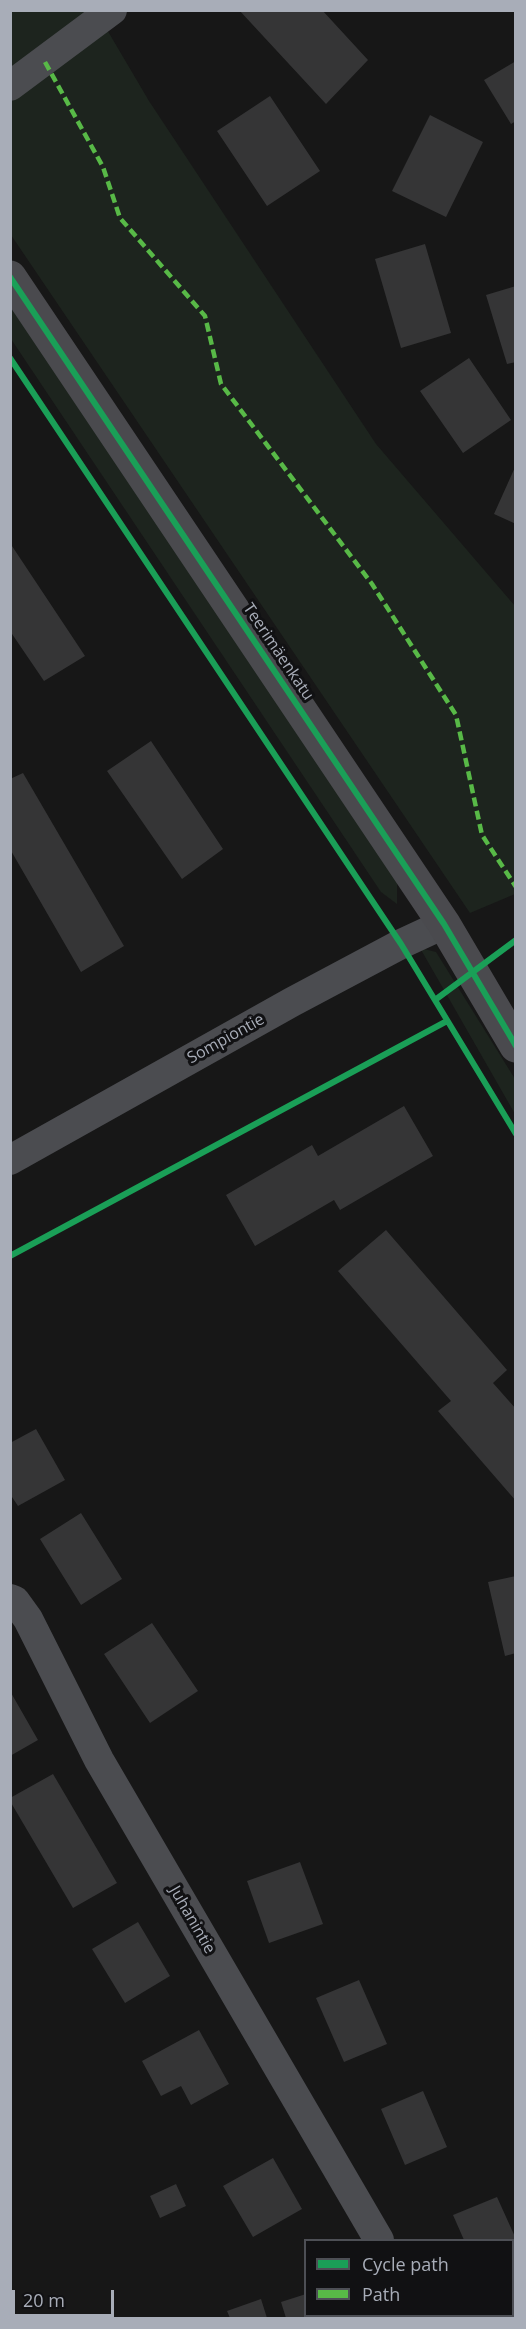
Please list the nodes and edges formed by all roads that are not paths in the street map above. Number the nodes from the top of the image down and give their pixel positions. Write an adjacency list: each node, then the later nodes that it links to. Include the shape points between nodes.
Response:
1 (112, 10): 2 (street)
2 (10, 86)
3 (10, 278): 4 (street, Teerimäenkatu)
4 (444, 924): 5 (street, Teerimäenkatu); 6 (street, Sompiontie, via 292,1002)
5 (516, 1046)
6 (10, 1160)
7 (10, 1599): 8 (street, Juhanintie, via 28,1619 99,1760)
8 (378, 2239)

